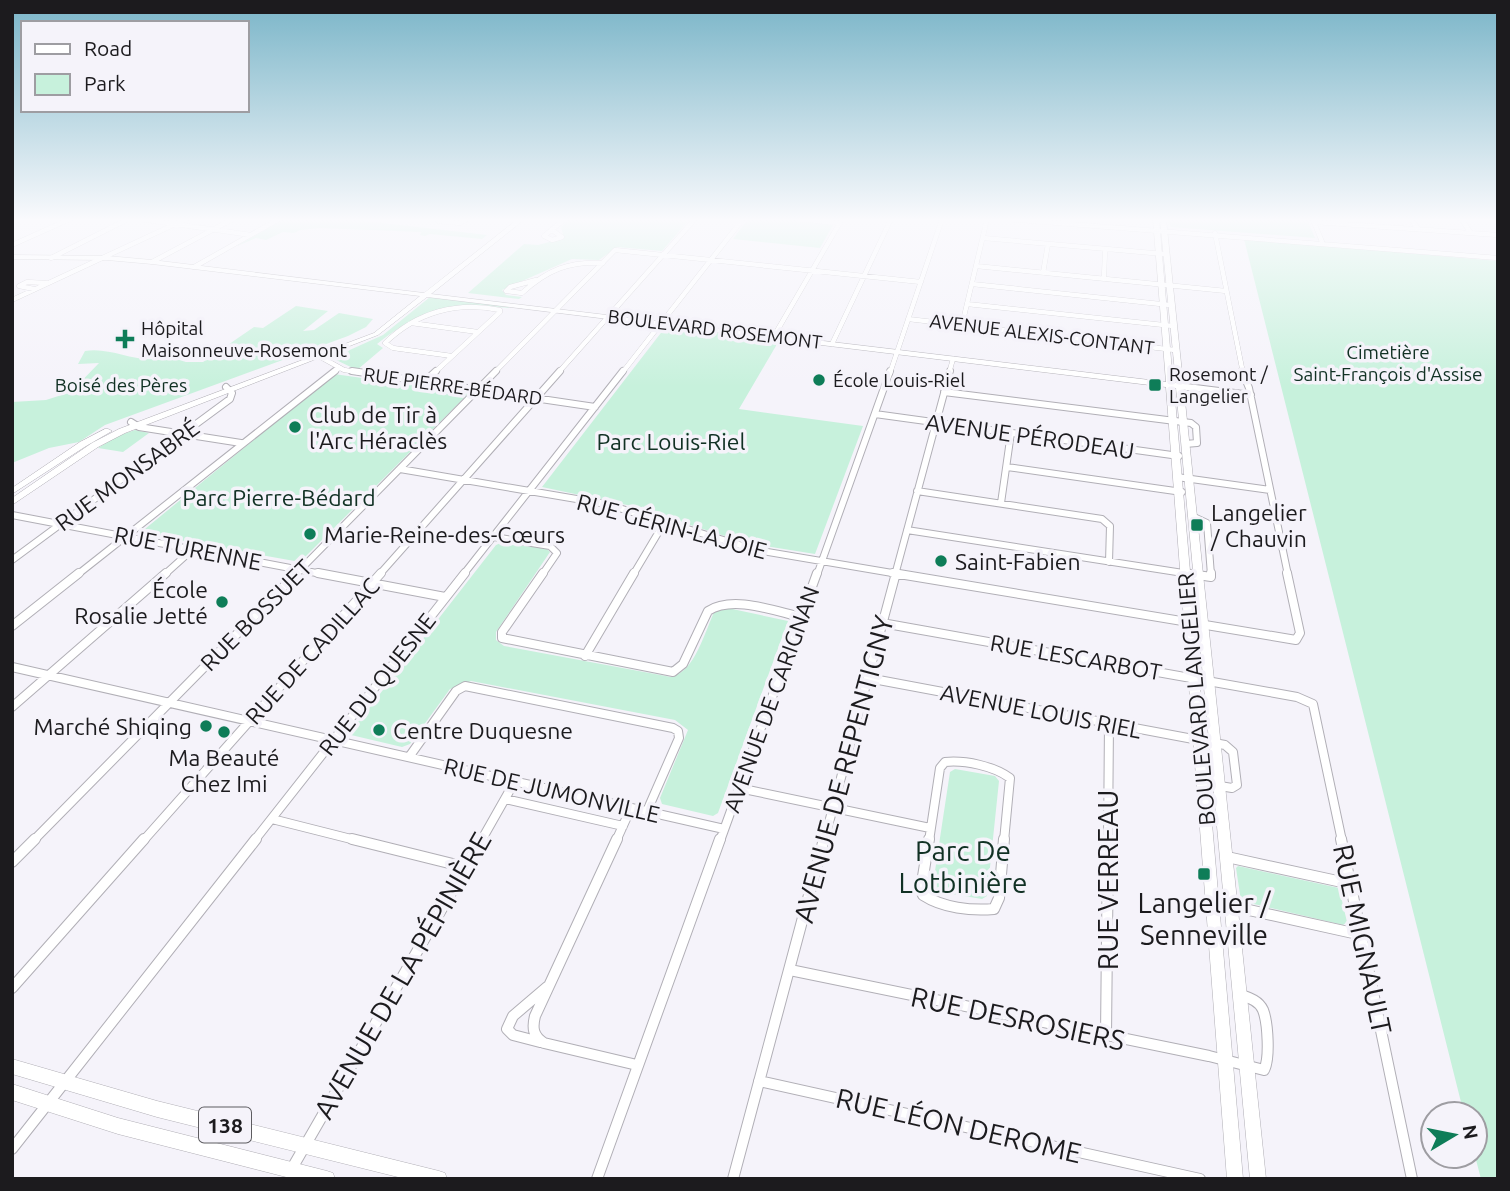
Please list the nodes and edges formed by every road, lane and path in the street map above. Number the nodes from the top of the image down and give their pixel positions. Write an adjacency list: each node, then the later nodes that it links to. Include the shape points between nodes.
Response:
1 (64, 275): 22 (street)
2 (71, 275): 25 (street)
3 (278, 275): 27 (main road, BOULEVARD ROSEMONT)
4 (446, 275): 27 (main road)
5 (450, 275): 27 (main road)
6 (542, 275): 20 (street)
7 (592, 275): 31 (street, RUE BOSSUET)
8 (645, 275): 32 (street, RUE DE CADILLAC)
9 (701, 275): 34 (street, RUE DU QUESNE)
10 (810, 275): 40 (street)
11 (860, 275): 12 (street)
12 (864, 275): 21 (street); 41 (street)
13 (923, 275): 21 (street, AVENUE DE CARIGNAN)
14 (974, 275): 23 (street)
15 (1059, 275): 19 (street)
16 (1104, 275): 19 (street)
17 (1164, 275): 24 (main road, BOULEVARD LANGELIER)
18 (1223, 275): 26 (street)
19 (1104, 279): 24 (street)
20 (536, 280): 20 (street, via 510,287 506,291 522,293)
21 (921, 282): 33 (street, AVENUE DE CARIGNAN)
22 (47, 283): 25 (street); 25 (street, via 19,286)
23 (972, 284): 29 (street); 30 (street)
24 (1165, 285): 26 (street); 30 (main road, BOULEVARD LANGELIER)
25 (37, 290): 28 (street)
26 (1226, 291): 54 (street)
27 (426, 292): 31 (main road, BOULEVARD ROSEMONT); 45 (main road, via 376,334)
28 (12, 302)
29 (967, 304): 36 (street); 37 (street)
30 (1166, 304): 37 (main road, BOULEVARD LANGELIER); 38 (main road, BOULEVARD LANGELIER)
31 (559, 308): 32 (main road, BOULEVARD ROSEMONT); 52 (street, RUE BOSSUET)
32 (611, 314): 34 (main road, BOULEVARD ROSEMONT); 55 (street, RUE DE CADILLAC)
33 (908, 319): 36 (street, AVENUE ALEXIS-CONTANT); 43 (street, AVENUE DE CARIGNAN)
34 (663, 321): 40 (main road, BOULEVARD ROSEMONT); 56 (street, RUE DU QUESNE)
35 (410, 323): 39 (street); 39 (street, via 453,307 500,310); 46 (street, via 386,345)
36 (962, 325): 42 (street, AVENUE ALEXIS-CONTANT)
37 (1164, 325): 38 (street); 42 (main road, BOULEVARD LANGELIER)
38 (1172, 326): 44 (main road, BOULEVARD LANGELIER)
39 (478, 332): 46 (street)
40 (775, 335): 41 (main road, BOULEVARD ROSEMONT)
41 (833, 342): 43 (main road, BOULEVARD ROSEMONT)
42 (1166, 349): 44 (street, AVENUE ALEXIS-CONTANT); 50 (main road, BOULEVARD LANGELIER)
43 (898, 350): 47 (main road, BOULEVARD ROSEMONT); 50 (main road, BOULEVARD ROSEMONT); 57 (street, AVENUE DE CARIGNAN)
44 (1175, 350): 50 (main road, BOULEVARD LANGELIER)
45 (317, 356): 48 (street, RUE PIERRE-BÉDARD); 51 (main road)
46 (452, 356): 49 (street)
47 (953, 359): 50 (main road, BOULEVARD ROSEMONT); 53 (street, AVENUE DE REPENTIGNY)
48 (339, 368): 49 (street, RUE PIERRE-BÉDARD); 63 (street)
49 (424, 382): 52 (street, RUE PIERRE-BÉDARD)
50 (1174, 384): 54 (street, BOULEVARD ROSEMONT); 58 (main road, BOULEVARD LANGELIER)
51 (228, 389): 60 (main road); 62 (street, RUE MONSABRÉ, via 233,394 230,399)
52 (479, 389): 55 (street, RUE PIERRE-BÉDARD); 66 (street, RUE BOSSUET)
53 (944, 392): 58 (street); 59 (street, AVENUE DE REPENTIGNY)
54 (1250, 393): 69 (street)
55 (536, 399): 56 (street, RUE PIERRE-BÉDARD); 68 (street, RUE DE CADILLAC)
56 (595, 407): 70 (street, RUE DU QUESNE)
57 (874, 414): 59 (street, AVENUE PÉRODEAU); 84 (street, AVENUE DE CARIGNAN)
58 (1177, 422): 64 (main road, BOULEVARD LANGELIER)
59 (936, 423): 61 (street, AVENUE PÉRODEAU); 71 (street, AVENUE DE REPENTIGNY)
60 (133, 424): 62 (street); 72 (main road, via 83,444); 74 (main road)
61 (1011, 433): 64 (street, AVENUE PÉRODEAU); 65 (street)
62 (183, 434): 63 (street); 78 (street, RUE MONSABRÉ)
63 (242, 443): 80 (street)
64 (1182, 452): 67 (main road, BOULEVARD LANGELIER)
65 (1007, 467): 73 (street); 75 (street)
66 (400, 469): 68 (street, RUE GÉRIN-LAJOIE); 86 (street, RUE BOSSUET)
67 (1183, 478): 69 (street); 73 (main road, BOULEVARD LANGELIER)
68 (464, 480): 70 (street, RUE GÉRIN-LAJOIE); 89 (street, RUE DE CADILLAC)
69 (1270, 490): 94 (street, RUE GÉRIN-LAJOIE, via 1298,639)
70 (530, 491): 77 (street, RUE GÉRIN-LAJOIE, via 606,504); 81 (street, RUE DU QUESNE)
71 (917, 491): 75 (street); 79 (street, AVENUE DE REPENTIGNY)
72 (12, 492)
73 (1184, 492): 88 (main road, BOULEVARD LANGELIER); 88 (main road, BOULEVARD LANGELIER, via 1192,516)
74 (12, 502)
75 (1001, 503): 85 (street, via 1106,520 1110,526)
76 (12, 515): 78 (street, RUE TURENNE)
77 (664, 523): 84 (street, RUE GÉRIN-LAJOIE, via 736,546); 96 (street)
78 (60, 524): 80 (street, RUE TURENNE); 83 (street, RUE MONSABRÉ)
79 (907, 530): 85 (street); 87 (street, AVENUE DE REPENTIGNY)
80 (125, 536): 82 (street, RUE TURENNE); 95 (street)
81 (494, 537): 90 (street, RUE DU QUESNE); 96 (street, via 550,546 556,552 502,638)
82 (193, 549): 86 (street, RUE TURENNE); 98 (street)
83 (12, 560)
84 (821, 561): 87 (street, RUE GÉRIN-LAJOIE); 91 (street, AVENUE DE CARIGNAN)
85 (1109, 562): 88 (street)
86 (301, 570): 89 (street, RUE TURENNE); 103 (street, RUE BOSSUET)
87 (895, 574): 92 (street, AVENUE DE REPENTIGNY); 93 (street, RUE GÉRIN-LAJOIE)
88 (1192, 575): 93 (main road, BOULEVARD LANGELIER); 94 (main road, BOULEVARD LANGELIER)
89 (371, 584): 90 (street, RUE TURENNE); 105 (street, RUE DE CADILLAC)
90 (445, 597): 107 (street, RUE DU QUESNE)
91 (801, 617): 96 (street, via 728,603 713,605 683,664 673,672); 112 (street, AVENUE DE CARIGNAN)
92 (882, 623): 99 (street, AVENUE DE REPENTIGNY); 100 (street, RUE LESCARBOT)
93 (1189, 623): 94 (street, RUE GÉRIN-LAJOIE); 100 (main road, BOULEVARD LANGELIER)
94 (1203, 625): 101 (main road, BOULEVARD LANGELIER)
95 (12, 626)
96 (585, 656)
97 (12, 667): 98 (street, RUE DE JUMONVILLE)
98 (48, 675): 103 (street, RUE DE JUMONVILLE); 104 (street)
99 (867, 678): 106 (street, AVENUE LOUIS RIEL); 115 (street, AVENUE DE REPENTIGNY)
100 (1194, 678): 101 (street, RUE LESCARBOT); 108 (main road, BOULEVARD LANGELIER)
101 (1209, 681): 102 (street, RUE LESCARBOT); 109 (main road, BOULEVARD LANGELIER)
102 (1310, 701): 124 (street, RUE MIGNAULT, via 1316,711)
103 (170, 703): 105 (street, RUE DE JUMONVILLE); 122 (street, RUE BOSSUET)
104 (12, 707)
105 (250, 721): 107 (street, RUE DE JUMONVILLE); 129 (street, RUE DE CADILLAC)
106 (1109, 723): 108 (street, AVENUE LOUIS RIEL); 131 (street, RUE VERREAU)
107 (333, 740): 110 (street, RUE DE JUMONVILLE); 117 (street, RUE DU QUESNE)
108 (1199, 740): 109 (street, AVENUE LOUIS RIEL); 133 (main road, BOULEVARD LANGELIER)
109 (1215, 743): 121 (main road, BOULEVARD LANGELIER)
110 (409, 757): 111 (street, RUE DE JUMONVILLE); 116 (street, via 456,691 465,686 673,728 679,738)
111 (515, 781): 113 (street, AVENUE DE LA PÉPINIÈRE); 114 (street, RUE DE JUMONVILLE)
112 (739, 788): 115 (street); 120 (street, AVENUE DE CARIGNAN)
113 (505, 799): 118 (street); 123 (street, AVENUE DE LA PÉPINIÈRE)
114 (631, 808): 116 (street, RUE DE JUMONVILLE); 118 (street)
115 (832, 808): 119 (street); 127 (street, AVENUE DE REPENTIGNY)
116 (647, 811): 120 (street, RUE DE JUMONVILLE)
117 (272, 819): 123 (street); 138 (street, RUE DU QUESNE)
118 (623, 826): 128 (street)
119 (930, 828): 119 (street, via 942,764 954,761 1008,774 999,898 994,909 935,902 923,895)
120 (724, 829): 134 (street, AVENUE DE CARIGNAN)
121 (1227, 858): 124 (street); 125 (main road, BOULEVARD LANGELIER)
122 (12, 862)
123 (465, 867): 141 (street, AVENUE DE LA PÉPINIÈRE)
124 (1351, 884): 126 (street, RUE MIGNAULT)
125 (1231, 906): 126 (street); 130 (main road, BOULEVARD LANGELIER)
126 (1362, 935): 151 (street, RUE MIGNAULT)
127 (790, 970): 131 (street, RUE DESROSIERS); 137 (street, AVENUE DE REPENTIGNY)
128 (550, 984): 132 (street, via 533,1024 535,1036); 132 (street, via 513,1016 507,1029)
129 (12, 988)
130 (1240, 995): 136 (main road, BOULEVARD LANGELIER); 136 (street, via 1261,1005 1269,1061 1264,1070)
131 (1106, 1036): 133 (street, RUE DESROSIERS)
132 (544, 1043): 134 (street)
133 (1226, 1060): 136 (street, RUE DESROSIERS); 149 (main road, BOULEVARD LANGELIER)
134 (637, 1065): 146 (street, AVENUE DE CARIGNAN)
135 (12, 1066): 138 (main road, 138)
136 (1247, 1066): 150 (main road, BOULEVARD LANGELIER)
137 (759, 1081): 147 (street, AVENUE DE REPENTIGNY); 148 (street, RUE LÉON DEROME)
138 (64, 1082): 140 (street, RUE DU QUESNE); 141 (main road, 138)
139 (12, 1092): 140 (main road, 138)
140 (48, 1104): 142 (street, RUE DU QUESNE); 143 (main road, 138)
141 (304, 1145): 143 (street, AVENUE DE LA PÉPINIÈRE); 145 (main road, 138)
142 (12, 1149)
143 (291, 1170): 144 (main road, 138)
144 (327, 1179)
145 (439, 1179)
146 (597, 1179)
147 (733, 1179)
148 (1200, 1179)
149 (1235, 1179)
150 (1258, 1179)
151 (1412, 1179)

